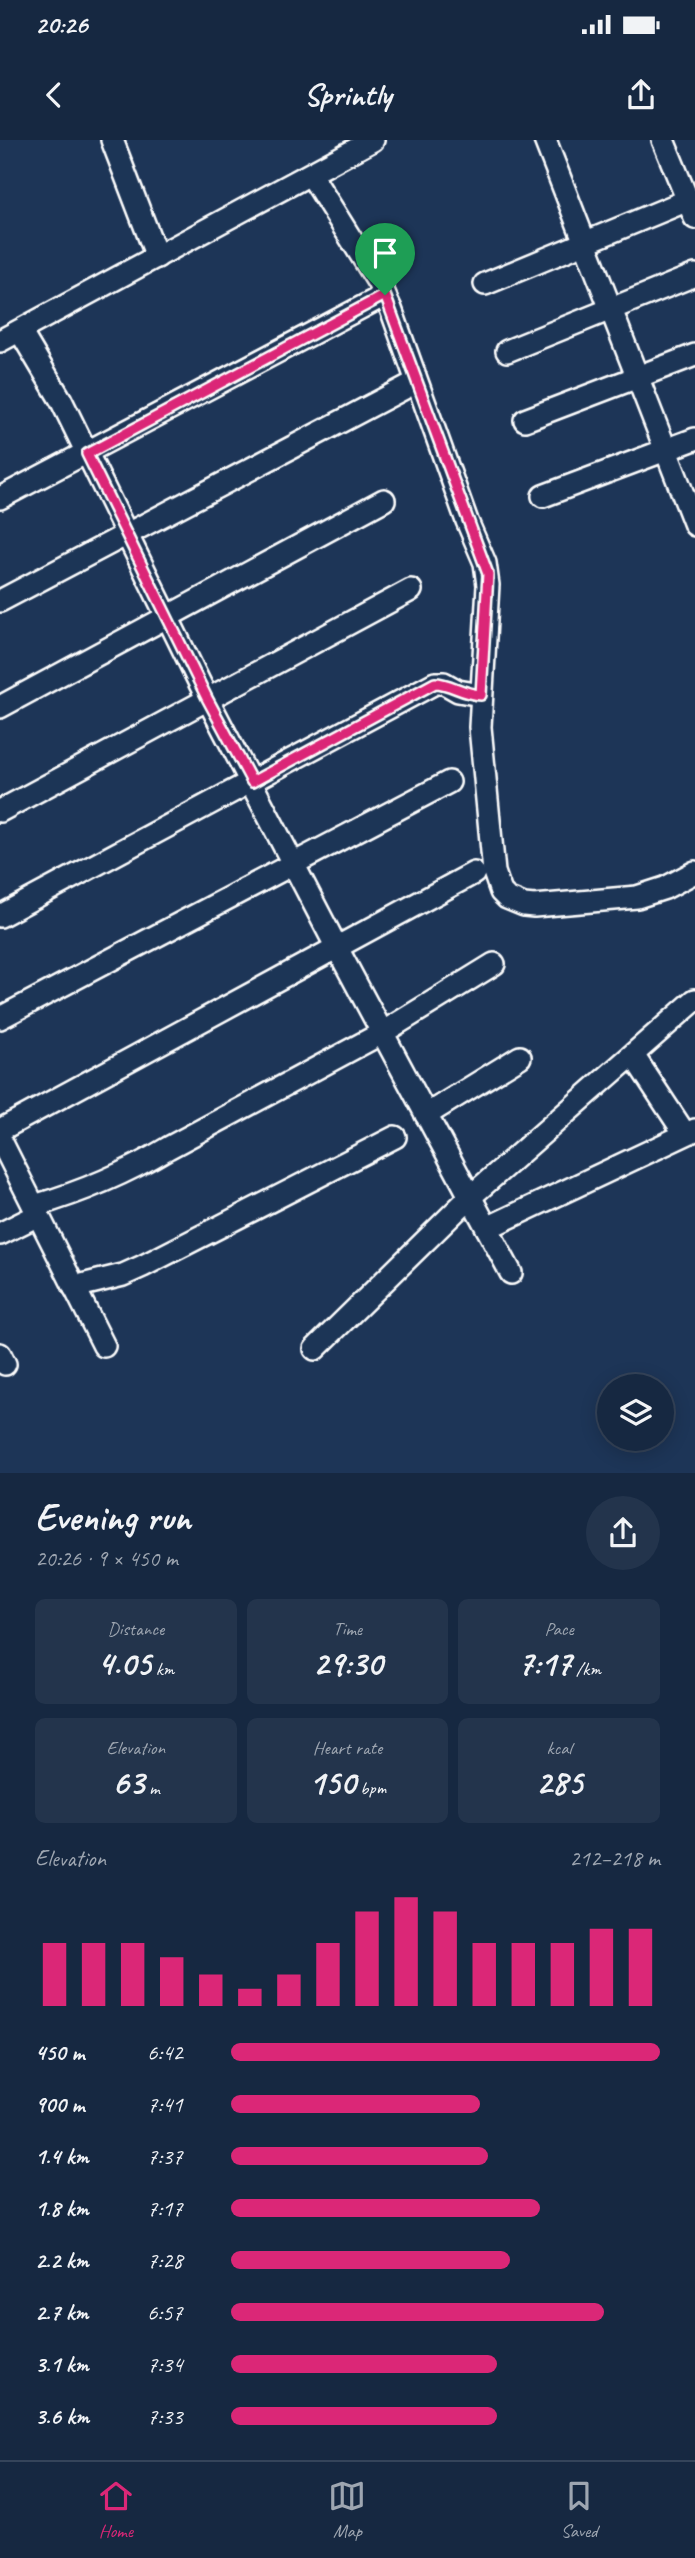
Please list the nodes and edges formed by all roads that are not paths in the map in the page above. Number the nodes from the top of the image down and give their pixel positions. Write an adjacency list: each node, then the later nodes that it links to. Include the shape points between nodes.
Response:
1 (112, 140): 8 (street)
2 (373, 140): 5 (street)
3 (545, 140): 7 (street)
4 (663, 140): 6 (street)
5 (311, 175): 8 (street); 11 (street)
6 (691, 209): 7 (street)
7 (585, 244): 10 (street); 12 (street)
8 (157, 257): 13 (street)
9 (695, 275): 12 (street)
10 (485, 284)
11 (385, 295): 18 (street); 22 (street)
12 (611, 311): 15 (street); 17 (street)
13 (20, 331): 14 (street); 22 (street)
14 (0, 341)
15 (507, 351)
16 (695, 355): 17 (street)
17 (638, 378): 19 (street); 21 (street)
18 (416, 382): 27 (street); 31 (street, via 488,574)
19 (525, 420)
20 (695, 439): 21 (street)
21 (666, 450): 23 (street); 26 (street)
22 (87, 454): 24 (street); 27 (street)
23 (543, 496)
24 (0, 498)
25 (384, 500): 30 (street)
26 (695, 525)
27 (126, 534): 29 (street); 30 (street)
28 (411, 590): 32 (street)
29 (0, 601)
30 (167, 618): 32 (street); 33 (street)
31 (481, 695): 34 (street, via 435,683); 38 (street, via 494,872 507,898 534,906 637,897)
32 (207, 698): 34 (street); 36 (street)
33 (0, 707)
34 (252, 782): 37 (street); 40 (street)
35 (449, 782): 37 (street)
36 (0, 811)
37 (293, 864): 41 (street); 44 (street)
38 (695, 872)
39 (474, 873): 41 (street)
40 (0, 916)
41 (337, 948): 45 (street); 49 (street)
42 (494, 964): 45 (street)
43 (695, 1000): 46 (street)
44 (0, 1018)
45 (382, 1032): 48 (street); 54 (street, via 138,1167)
46 (633, 1055): 50 (street); 53 (street)
47 (520, 1057): 48 (street)
48 (426, 1115): 53 (street)
49 (0, 1130)
50 (690, 1132): 55 (street)
51 (395, 1138): 58 (street, via 133,1271)
52 (0, 1139): 54 (street)
53 (470, 1197): 55 (street); 60 (street)
54 (36, 1211): 56 (street); 58 (street)
55 (487, 1228): 57 (street)
56 (0, 1234)
57 (511, 1273)
58 (74, 1287): 59 (street)
59 (104, 1346)
60 (315, 1349)

